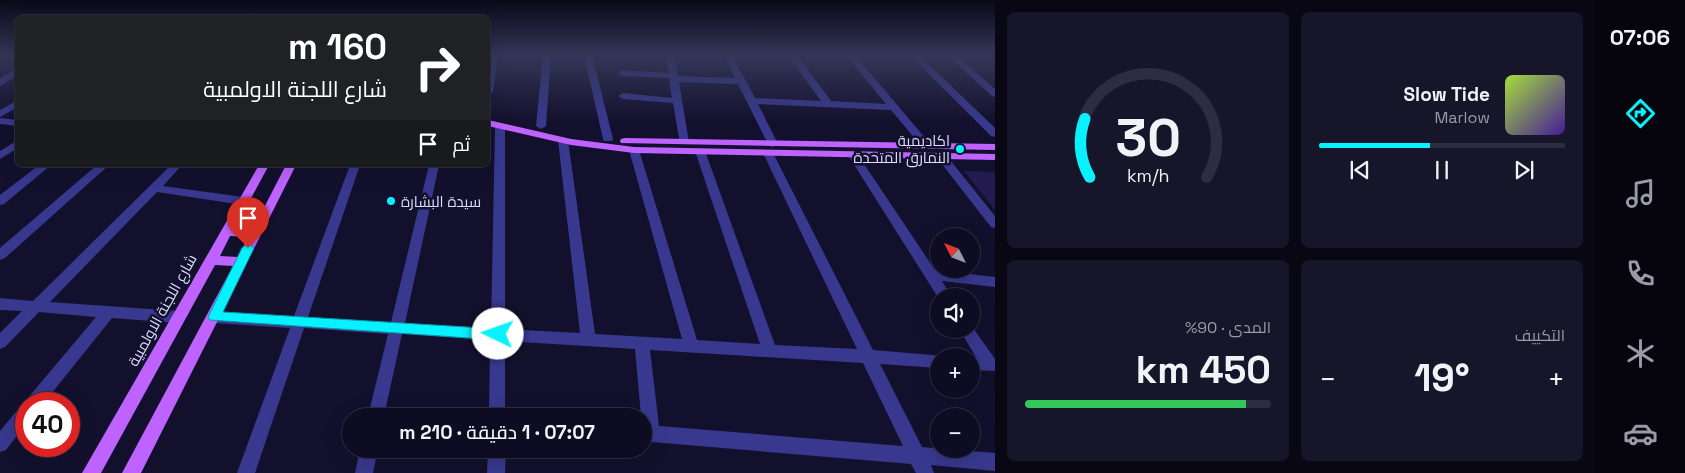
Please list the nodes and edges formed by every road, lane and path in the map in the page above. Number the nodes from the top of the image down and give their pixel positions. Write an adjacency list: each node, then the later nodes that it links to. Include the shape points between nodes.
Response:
1 (545, 77): 23 (street)
2 (593, 77): 26 (street)
3 (664, 77): 9 (street)
4 (739, 77): 10 (street)
5 (808, 77): 15 (street)
6 (869, 77): 17 (street)
7 (937, 77): 24 (street)
8 (976, 77): 11 (street)
9 (674, 78): 10 (street); 13 (street)
10 (742, 82): 14 (street)
11 (995, 94)
12 (623, 96): 13 (street)
13 (677, 101): 27 (street)
14 (753, 101): 15 (street); 32 (street)
15 (828, 104): 17 (street)
16 (15, 105): 18 (street)
17 (894, 107): 30 (street)
18 (0, 114)
19 (490, 116): 23 (main road)
20 (0, 121): 21 (street)
21 (15, 123)
22 (494, 125): 25 (main road); 65 (street)
23 (541, 126): 25 (main road)
24 (995, 134)
25 (570, 139): 26 (main road); 33 (main road); 67 (street)
26 (608, 139): 27 (main road)
27 (684, 142): 32 (main road)
28 (836, 144): 30 (main road); 32 (main road); 35 (main road)
29 (15, 145): 36 (street)
30 (926, 145): 31 (main road)
31 (995, 147)
32 (771, 149): 34 (main road); 35 (main road); 72 (street)
33 (634, 150): 34 (main road); 70 (street)
34 (700, 151): 71 (street)
35 (848, 155): 37 (main road); 55 (street)
36 (0, 156)
37 (942, 157): 38 (main road); 49 (street)
38 (995, 157)
39 (43, 167): 47 (street)
40 (102, 167): 52 (street)
41 (175, 167): 46 (street)
42 (263, 167): 48 (main road, شارع اللجنة الاولمبية)
43 (290, 167): 51 (main road)
44 (354, 167): 63 (street)
45 (434, 167): 64 (street)
46 (154, 188): 48 (street); 59 (street)
47 (0, 201)
48 (244, 201): 50 (main road, شارع اللجنة الاولمبية)
49 (995, 224)
50 (226, 232): 51 (main road); 53 (main road, شارع اللجنة الاولمبية)
51 (255, 233): 54 (main road)
52 (0, 255)
53 (210, 260): 54 (main road); 62 (main road, شارع اللجنة الاولمبية)
54 (241, 262): 61 (main road)
55 (930, 275)
56 (958, 278): 57 (street)
57 (995, 282)
58 (0, 304): 59 (street)
59 (36, 307): 60 (street); 68 (street)
60 (108, 313): 62 (street); 75 (street)
61 (214, 317): 63 (street); 85 (main road)
62 (178, 318): 84 (main road, شارع اللجنة الاولمبية)
63 (299, 322): 64 (street); 86 (street)
64 (395, 328): 65 (street); 76 (street)
65 (498, 334): 67 (street); 77 (street)
66 (972, 338): 74 (street)
67 (588, 340): 69 (street)
68 (0, 343)
69 (642, 343): 70 (street); 80 (street, via 652,434)
70 (691, 346): 71 (street)
71 (770, 351): 72 (street)
72 (868, 357): 73 (street); 80 (street)
73 (930, 360)
74 (992, 365)
75 (43, 392)
76 (378, 408)
77 (497, 408)
78 (15, 426): 79 (street)
79 (0, 444)
80 (917, 457): 83 (street); 89 (street)
81 (367, 458): 87 (street)
82 (497, 458): 88 (street)
83 (995, 462)
84 (91, 473)
85 (131, 473)
86 (246, 473)
87 (364, 473)
88 (496, 473)
89 (925, 473)

